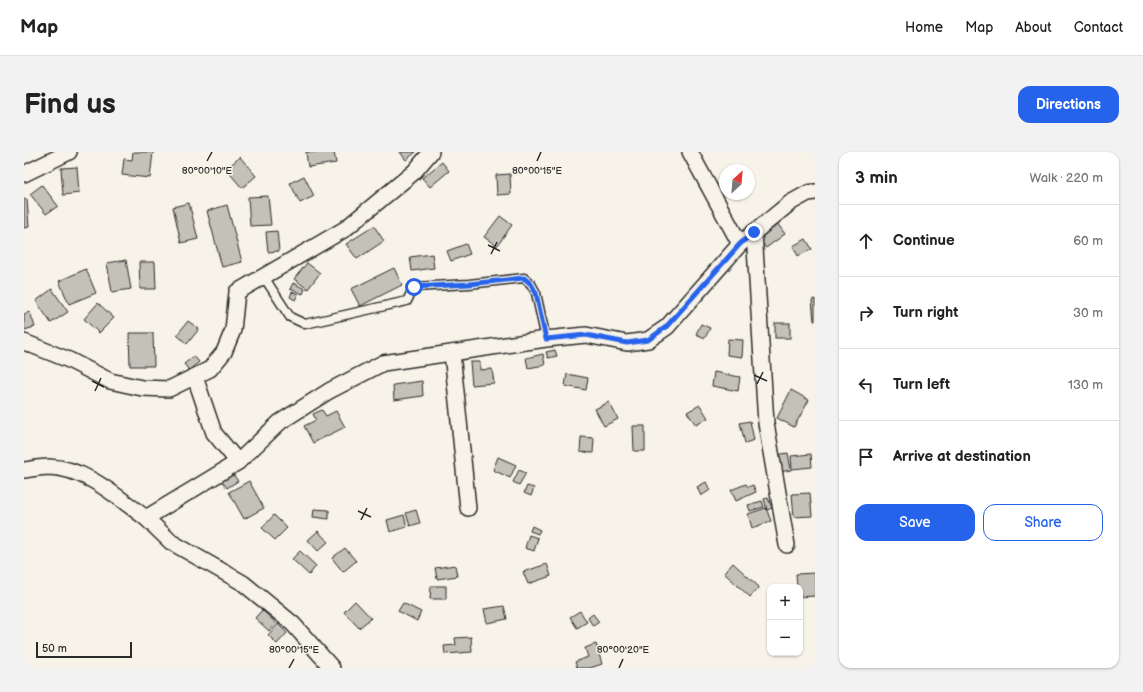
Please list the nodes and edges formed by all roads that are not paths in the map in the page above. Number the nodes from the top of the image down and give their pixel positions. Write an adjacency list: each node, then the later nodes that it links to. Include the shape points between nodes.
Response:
1 (69, 152): 4 (street)
2 (430, 152): 8 (street, via 414,172 345,229)
3 (690, 152): 7 (street)
4 (24, 174)
5 (815, 192): 6 (street, via 790,203)
6 (754, 232): 7 (street); 17 (street, via 766,423)
7 (740, 244): 9 (street, via 666,327 648,340 627,343 586,335)
8 (264, 277): 9 (lane, via 290,317 305,324 407,301 414,287 524,278 536,293); 12 (street, via 237,292 233,330 224,352 210,369)
9 (546, 339): 11 (street)
10 (24, 342): 12 (street, via 69,360 110,381 142,388 169,389)
11 (452, 353): 13 (street, via 383,363 329,391 280,422); 15 (street)
12 (195, 377): 13 (street, via 214,433)
13 (238, 462): 16 (street)
14 (24, 470): 16 (street, via 48,467 71,471 95,482)
15 (468, 508)
16 (146, 518): 18 (street, via 171,542 243,583 293,624)
17 (787, 545)
18 (332, 668)

